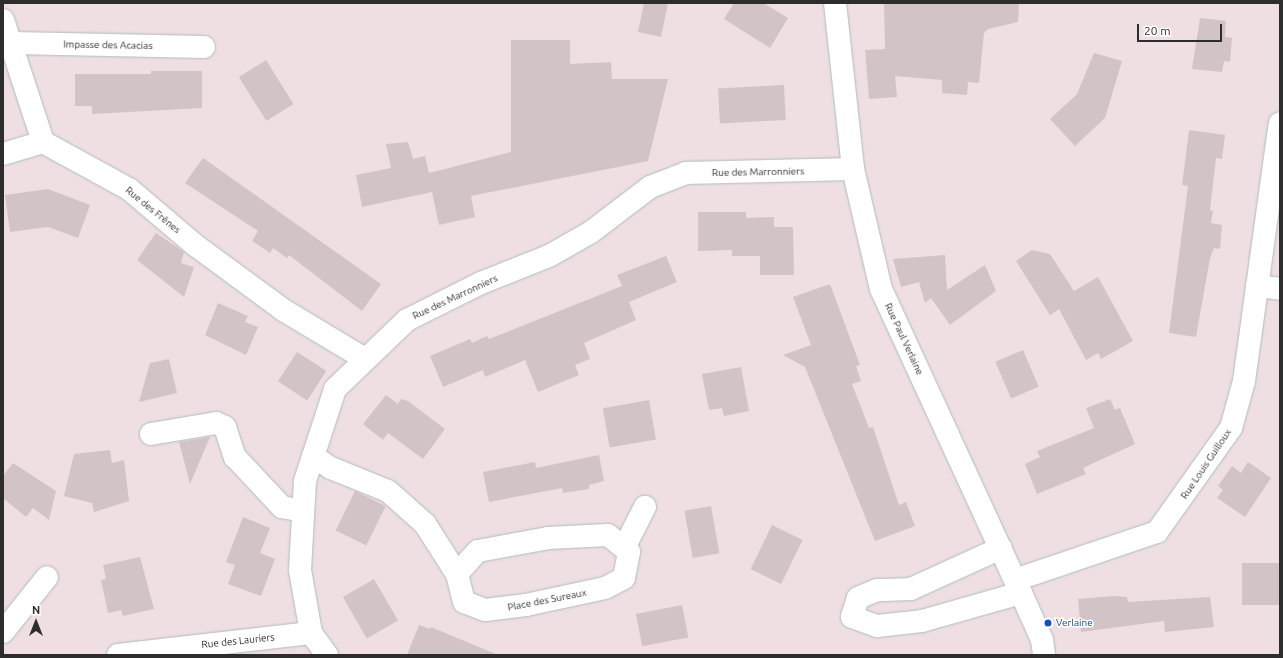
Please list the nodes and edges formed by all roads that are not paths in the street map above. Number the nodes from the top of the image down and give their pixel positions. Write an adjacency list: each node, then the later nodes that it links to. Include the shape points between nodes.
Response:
1 (835, 3): 8 (street, Rue Paul Verlaine)
2 (3, 20): 3 (street)
3 (12, 43): 4 (street, Impasse des Acacias); 6 (street)
4 (204, 47)
5 (1280, 123): 9 (street, Rue Louis Guilloux)
6 (43, 142): 7 (street); 11 (street, Rue des Frênes, via 129,189 195,245 284,310)
7 (3, 154)
8 (853, 169): 11 (street, Rue des Marronniers, via 686,173 650,187 591,232 549,256 481,283 407,320); 17 (street, Rue Paul Verlaine, via 882,289)
9 (1257, 286): 10 (street); 20 (street, Rue Louis Guilloux, via 1244,381 1231,428 1157,532)
10 (1280, 289)
11 (365, 359): 13 (street, Rue des Marronniers, via 335,389)
12 (152, 434): 15 (street, via 216,423 225,427 235,458 282,507)
13 (313, 456): 15 (street, Rue des Marronniers, via 305,481); 18 (street, Place des Sureaux, via 388,491 425,524)
14 (645, 507): 16 (street)
15 (303, 511): 22 (street, Rue des Marronniers, via 300,570)
16 (625, 546): 18 (street, via 608,535 548,538 478,551); 18 (street, Place des Sureaux, via 630,552 624,578 605,588 526,605 485,610 464,602)
17 (1001, 548): 20 (street, Rue Paul Verlaine); 20 (street, Rue Louis Guilloux, via 911,589 877,590 858,598 852,617 877,626 922,621)
18 (457, 574)
19 (47, 577): 21 (street)
20 (1018, 587): 25 (street, Rue Paul Verlaine, via 1042,640)
21 (3, 632)
22 (310, 633): 23 (street, Rue des Lauriers); 24 (street, Rue des Marronniers)
23 (118, 655)
24 (326, 655)
25 (1044, 655)

